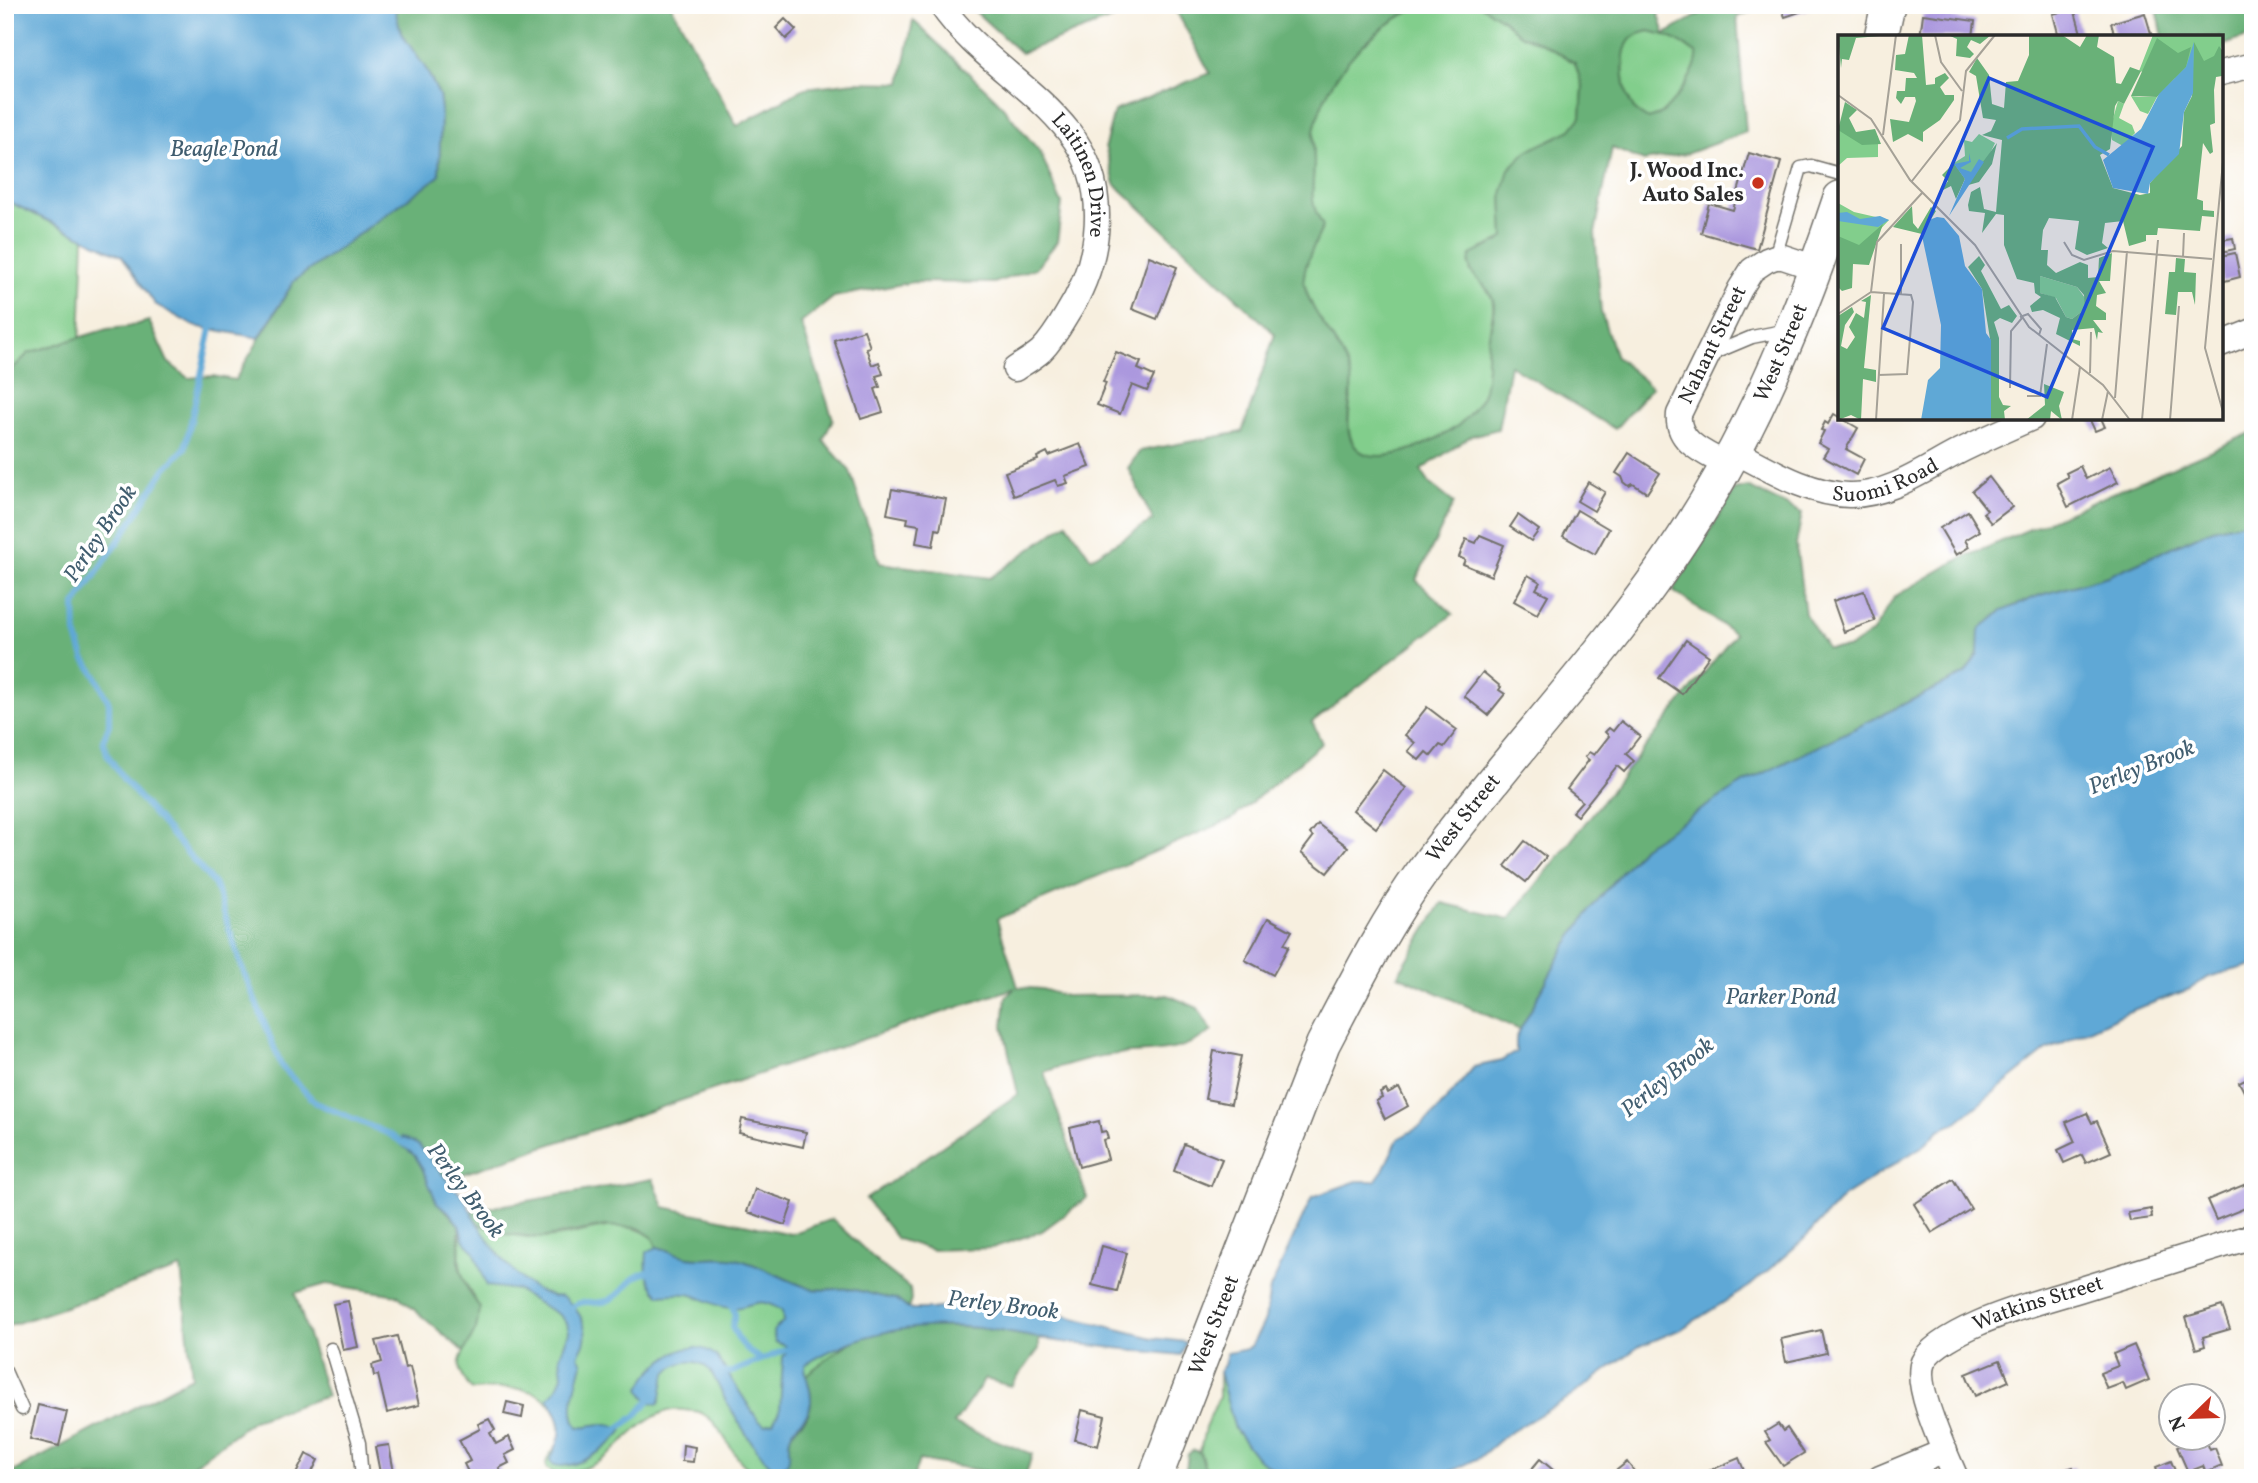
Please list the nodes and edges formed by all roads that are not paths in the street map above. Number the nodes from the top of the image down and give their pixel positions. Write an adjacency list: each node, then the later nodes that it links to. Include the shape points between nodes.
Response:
1 (941, 5): 14 (street, Laitinen Drive, via 1071,134 1086,161 1096,197 1098,233 1076,301 1042,350)
2 (1888, 5): 3 (main road)
3 (1881, 35)
4 (2253, 65): 5 (street)
5 (2223, 72)
6 (1838, 174): 8 (lane, via 1801,168)
7 (1838, 204): 9 (main road, West Street)
8 (1775, 257): 9 (street); 13 (street, Nahant Street, via 1752,270)
9 (1816, 268): 10 (main road, West Street)
10 (1791, 329): 13 (lane, via 1752,337); 16 (main road, West Street)
11 (2253, 331): 12 (street)
12 (2223, 343)
13 (1709, 355): 16 (street, Nahant Street, via 1678,419 1688,441)
14 (1015, 369)
15 (2027, 420): 16 (street, Suomi Road, via 1898,483 1850,495)
16 (1730, 458): 23 (main road, West Street, via 1660,572 1423,872 1369,958 1323,1044)
17 (2253, 1236): 21 (street, Watkins Street, via 2023,1307 1979,1323 1936,1347 1923,1361 1921,1375)
18 (331, 1349): 22 (lane, via 359,1443)
19 (5, 1371): 20 (lane)
20 (23, 1409)
21 (1945, 1451): 24 (street); 25 (street, Watkins Street)
22 (362, 1478)
23 (1155, 1478)
24 (1880, 1478)
25 (1956, 1478)

